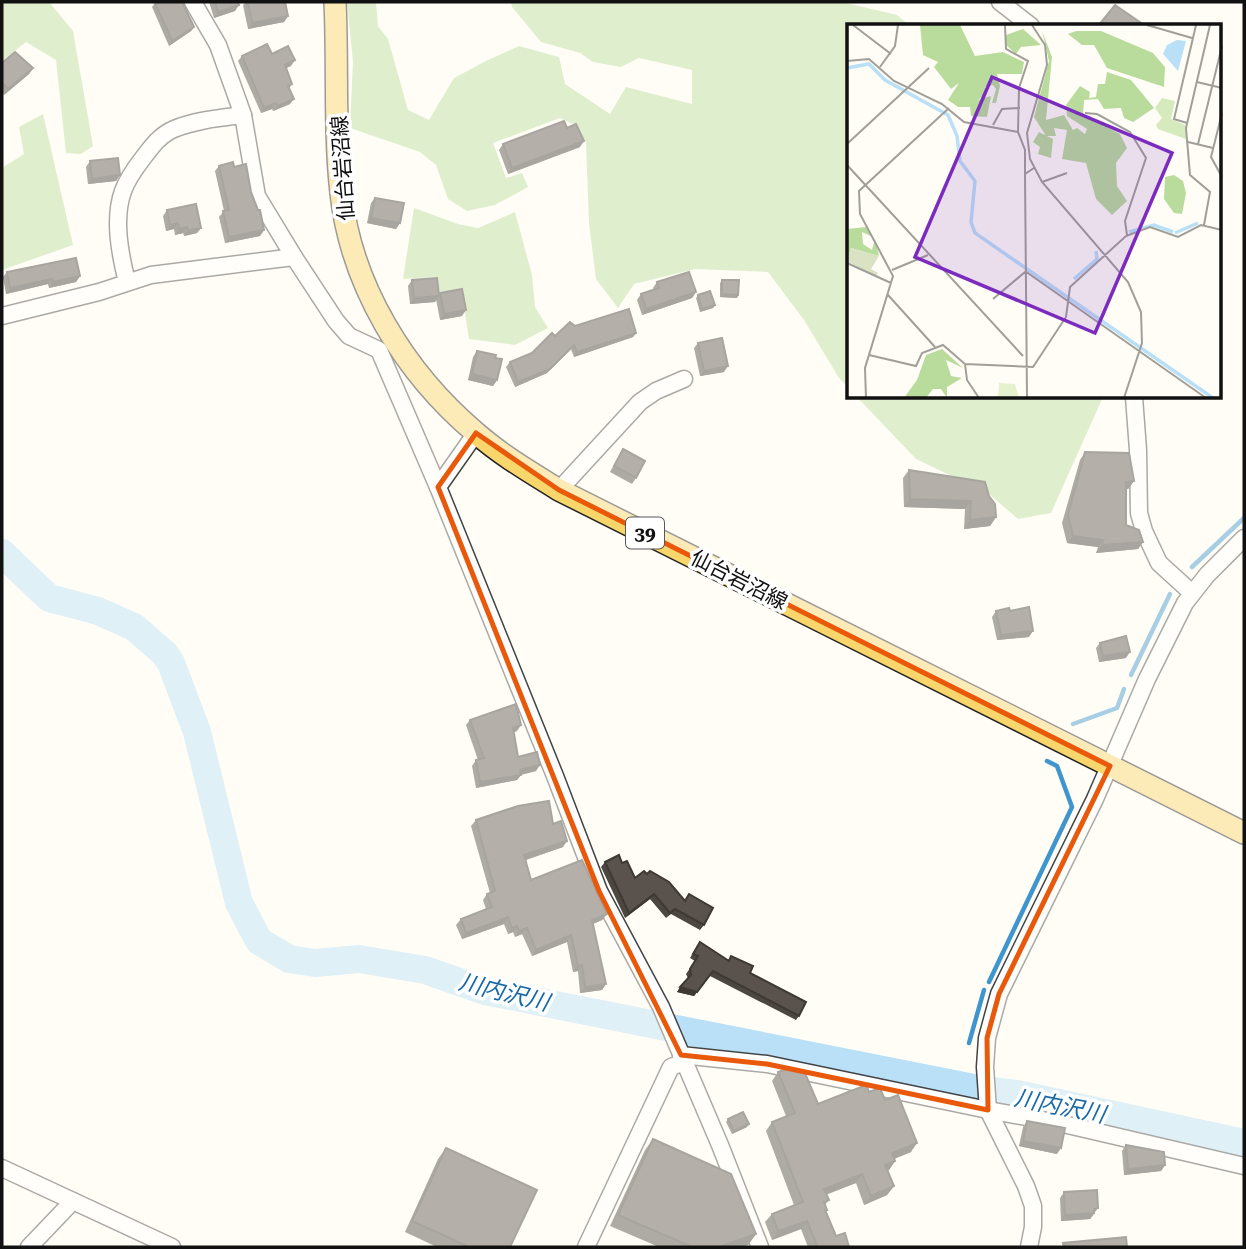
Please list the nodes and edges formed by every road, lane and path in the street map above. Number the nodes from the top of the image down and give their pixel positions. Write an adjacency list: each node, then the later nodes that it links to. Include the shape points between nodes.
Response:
1 (193, 2): 5 (street, via 218,46)
2 (335, 2): 11 (main road, 仙台岩沼線 / 39, via 338,152 350,240 365,282 401,351 429,387)
3 (1000, 2): 4 (street)
4 (1028, 24)
5 (243, 115): 6 (street, via 257,196); 7 (street, via 173,130 155,141 138,164 123,191 119,219)
6 (294, 257): 7 (street); 12 (street, via 349,336 379,350)
7 (127, 282): 8 (street)
8 (2, 316)
9 (684, 379): 13 (street, via 640,402)
10 (1134, 399): 15 (street, via 1139,513 1144,531 1159,564)
11 (476, 433): 12 (street); 13 (main road, 仙台岩沼線 / 39)
12 (438, 487): 18 (street, via 599,891)
13 (559, 490): 16 (main road, 仙台岩沼線 / 39)
14 (1244, 538): 15 (street)
15 (1192, 593): 16 (street)
16 (1110, 766): 17 (main road, 仙台岩沼線 / 39); 19 (street, via 999,994 987,1038)
17 (1244, 833)
18 (681, 1054): 19 (street, via 767,1064); 25 (street); 26 (street)
19 (988, 1107): 20 (street); 27 (street, via 1033,1206)
20 (1244, 1166)
21 (2, 1168): 22 (street)
22 (73, 1201): 23 (street); 24 (street)
23 (29, 1247)
24 (172, 1247)
25 (586, 1247)
26 (760, 1247)
27 (1028, 1247)

